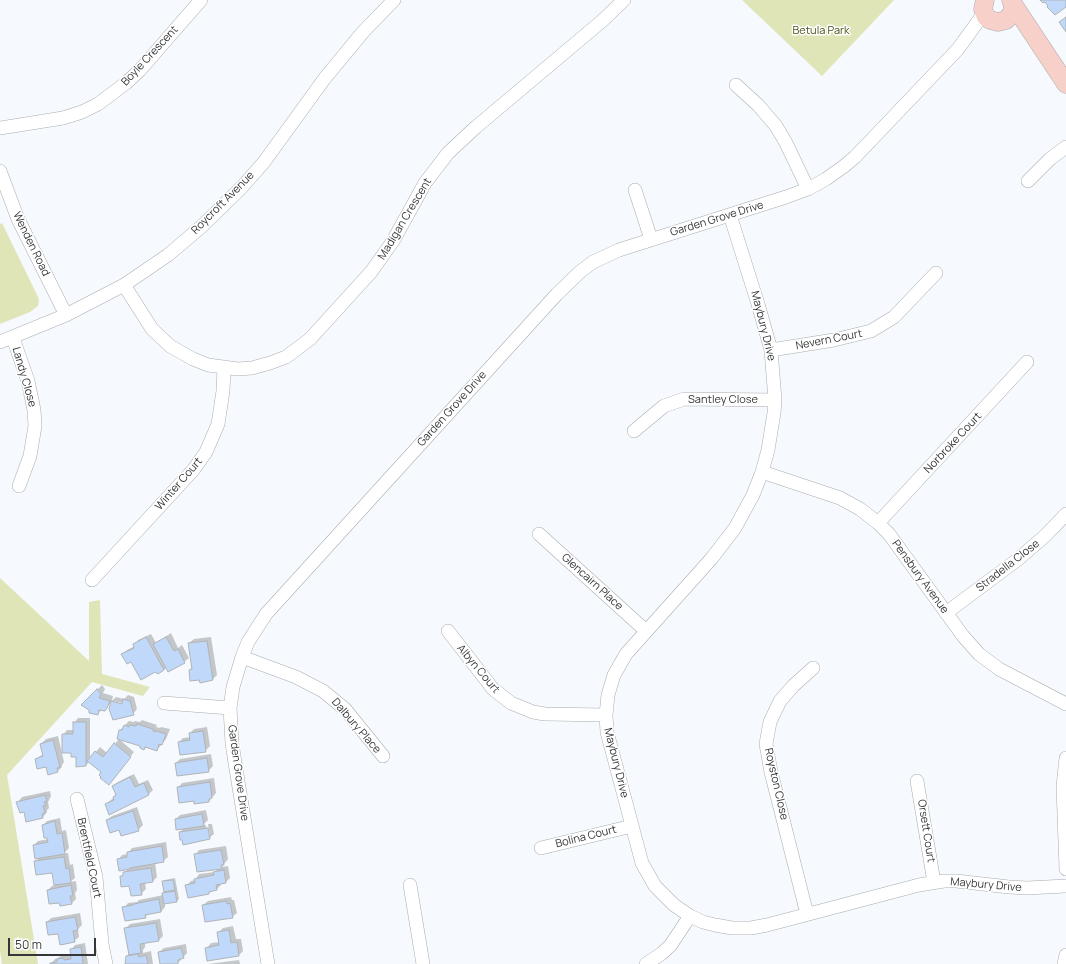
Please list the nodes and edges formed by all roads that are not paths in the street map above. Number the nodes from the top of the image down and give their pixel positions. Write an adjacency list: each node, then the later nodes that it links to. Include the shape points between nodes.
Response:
1 (201, 0): 9 (street, Boyle Crescent, via 140,70 98,104 63,118)
2 (394, 0): 18 (street, Roycroft Avenue, via 340,58 264,162 242,187 201,228)
3 (624, 0): 24 (street, Madigan Crescent, via 448,153 425,183 383,257 310,339 286,357 270,363 238,370)
4 (1012, 2): 5 (street, via 1012,13 1006,20); 6 (street)
5 (989, 9): 6 (street); 13 (street, Garden Grove Drive, via 958,49 855,157)
6 (1040, 46): 7 (street)
7 (1066, 84)
8 (736, 85): 13 (street, via 776,126)
9 (0, 128)
10 (1066, 147): 12 (street)
11 (0, 172): 19 (street, Wenden Road, via 18,219)
12 (1028, 181)
13 (808, 189): 15 (street, Garden Grove Drive)
14 (635, 190): 16 (street)
15 (730, 215): 16 (street, Garden Grove Drive); 22 (street, Maybury Drive)
16 (651, 239): 36 (street, Garden Grove Drive, via 606,255 587,266 570,281 278,600 256,628)
17 (936, 273): 22 (street, Nevern Court, via 894,317 871,331)
18 (124, 285): 19 (street, Roycroft Avenue); 24 (street, Madigan Crescent, via 161,339 192,359)
19 (66, 315): 20 (street, Roycroft Avenue)
20 (13, 338): 21 (street, Roycroft Avenue); 28 (street, Landy Close, via 28,381 35,426 30,456)
21 (0, 342)
22 (771, 350): 25 (street, Maybury Drive)
23 (1027, 362): 30 (street, Norbroke Court)
24 (224, 368): 32 (street, Winter Court, via 218,424 206,452 194,469)
25 (775, 400): 26 (street, Santley Close, via 684,399 664,406); 27 (street, Maybury Drive)
26 (634, 431)
27 (762, 472): 30 (street, Pensbury Avenue, via 850,503); 35 (street, Maybury Drive, via 744,512 723,545)
28 (19, 486)
29 (1066, 514): 33 (street, Stradella Close, via 1022,556)
30 (878, 523): 33 (street, Pensbury Avenue, via 897,544)
31 (539, 534): 35 (street, Glencairn Place)
32 (92, 580)
33 (946, 613): 39 (street, Pensbury Avenue, via 971,645 989,662)
34 (448, 631): 41 (street, Albyn Court, via 488,684 511,703 545,714)
35 (646, 631): 41 (street, Maybury Drive, via 626,654 614,675)
36 (242, 657): 40 (street, Garden Grove Drive); 42 (street, Dalbury Place, via 296,677 322,691 345,709)
37 (813, 668): 52 (street, Royston Close, via 780,701 770,722 766,744)
38 (164, 703): 40 (street)
39 (1066, 704)
40 (230, 708): 56 (street, Garden Grove Drive, via 231,737)
41 (606, 715): 46 (street, Maybury Drive, via 607,732)
42 (383, 756)
43 (1066, 758): 48 (street, via 1063,792)
44 (917, 781): 49 (street, Orsett Court)
45 (77, 800): 55 (street, Brentfield Court, via 96,877)
46 (632, 826): 47 (street, Bolina Court); 53 (street, Maybury Drive, via 642,863 655,886 674,905)
47 (541, 848)
48 (1066, 869)
49 (934, 882): 51 (street, Maybury Drive, via 956,881 1027,888); 52 (street, Maybury Drive)
50 (410, 885): 57 (street)
51 (1066, 886)
52 (807, 914): 53 (street, Maybury Drive, via 751,928 715,925)
53 (690, 916): 58 (street, via 670,946)
54 (1066, 954): 59 (street)
55 (106, 964)
56 (268, 964)
57 (423, 964)
58 (646, 964)
59 (1064, 964)

